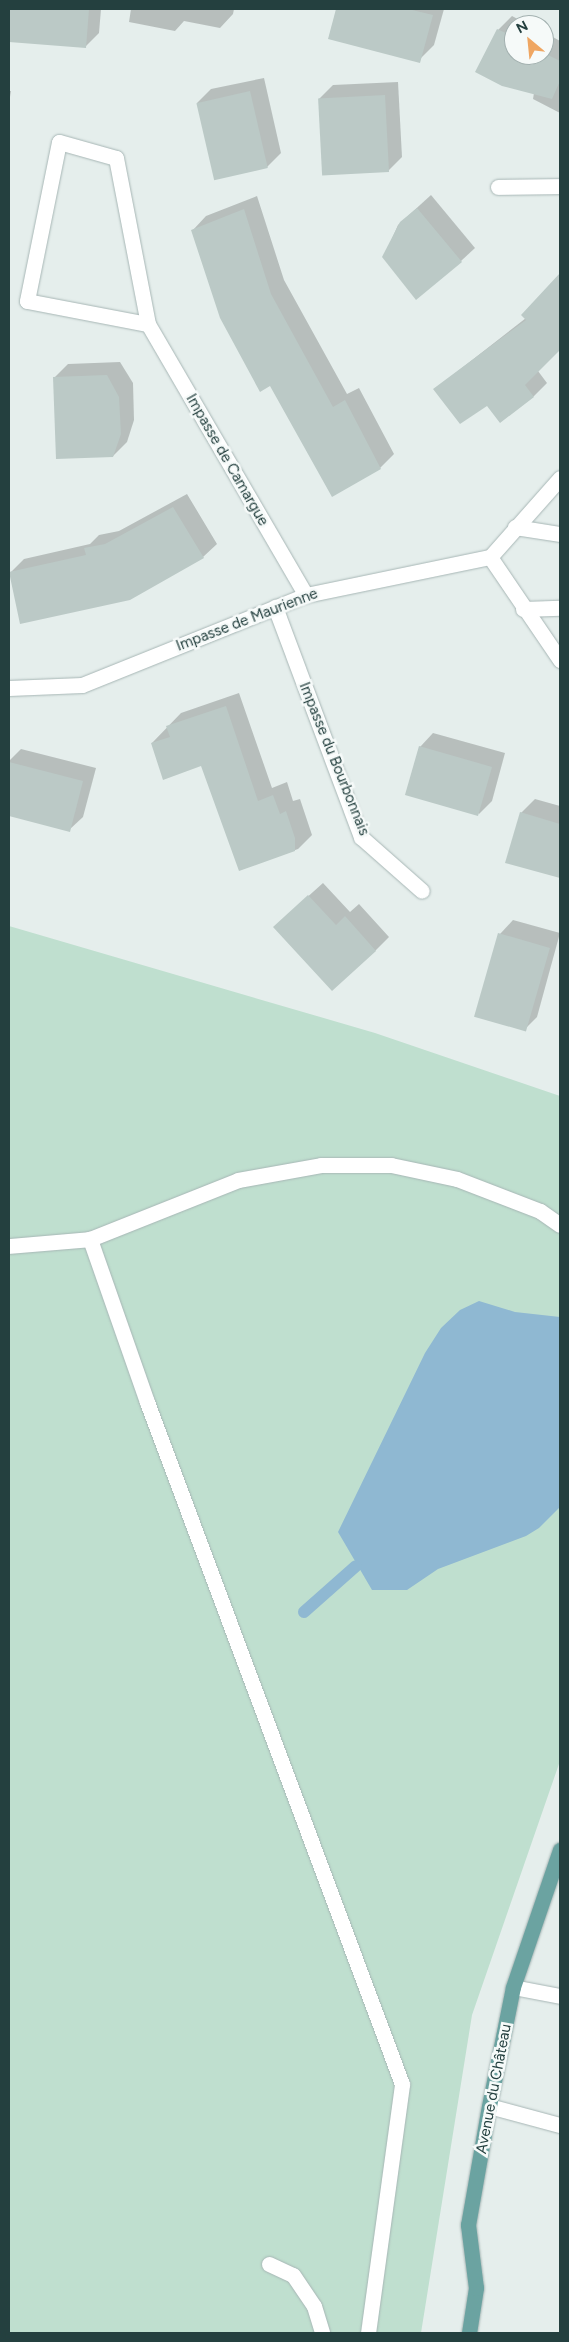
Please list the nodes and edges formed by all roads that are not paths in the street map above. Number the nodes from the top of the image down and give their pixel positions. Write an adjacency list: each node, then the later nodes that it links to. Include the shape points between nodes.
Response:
1 (560, 186): 2 (street)
2 (498, 187)
3 (148, 324): 3 (street, Impasse de Camargue, via 116,158 59,142 27,300); 8 (street, Impasse de Camargue)
4 (560, 478): 5 (street)
5 (514, 527): 6 (street); 7 (street)
6 (560, 534)
7 (490, 558): 8 (street, Impasse de Maurienne); 11 (street)
8 (306, 595): 9 (street, Impasse de Maurienne)
9 (275, 607): 13 (street, Impasse de Maurienne, via 82,685); 14 (street, Impasse du Bourbonnais, via 361,837)
10 (560, 608): 11 (street)
11 (523, 609): 12 (street)
12 (560, 660)
13 (9, 688)
14 (422, 891)
15 (560, 1225): 16 (street, via 540,1211 457,1179 391,1165 320,1165 238,1180)
16 (90, 1239): 17 (street); 25 (street, via 402,2084)
17 (9, 1246)
18 (560, 1850): 19 (main road, Avenue du Château)
19 (514, 1987): 20 (street); 21 (main road, Avenue du Château)
20 (560, 1996)
21 (489, 2106): 22 (street); 26 (main road, Avenue du Château, via 468,2225 476,2288)
22 (560, 2125)
23 (269, 2264): 24 (street, via 294,2275 314,2306)
24 (322, 2333)
25 (368, 2333)
26 (469, 2333)

